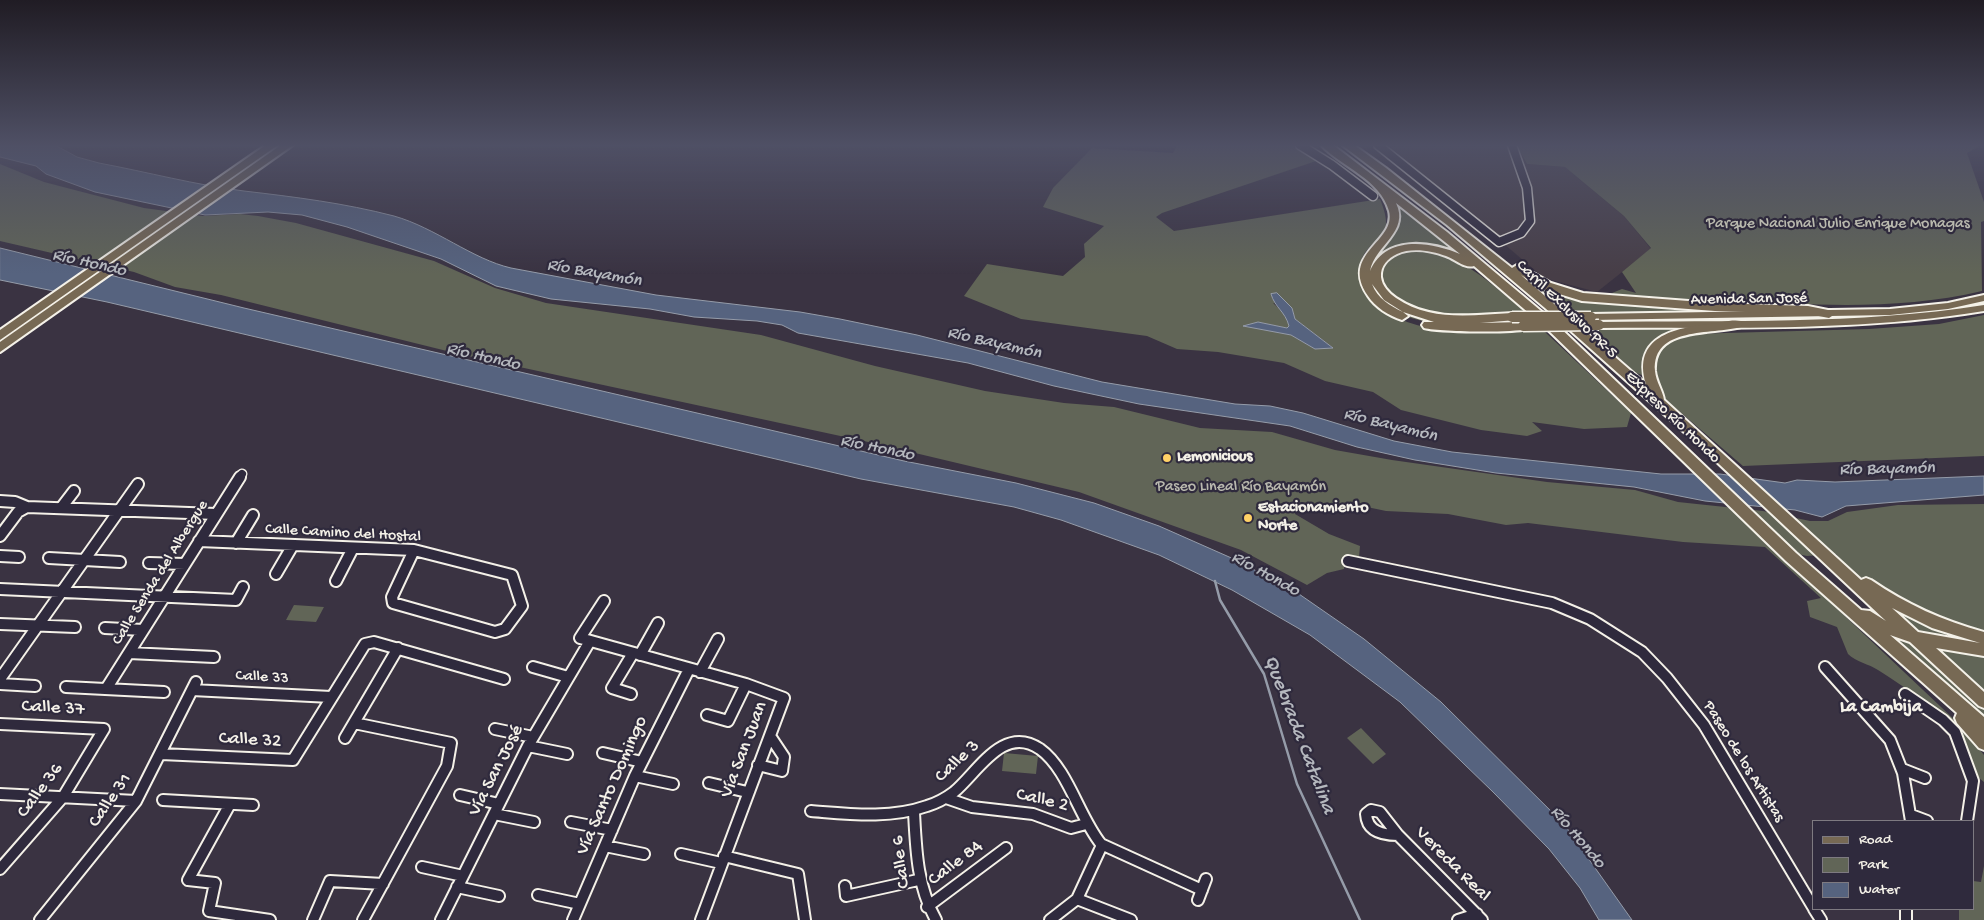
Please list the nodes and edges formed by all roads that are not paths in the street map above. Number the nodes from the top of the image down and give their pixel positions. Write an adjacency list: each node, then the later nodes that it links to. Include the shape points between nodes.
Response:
1 (214, 188): 19 (highway)
2 (226, 188): 19 (highway)
3 (1362, 188): 10 (street)
4 (1380, 188): 18 (highway, via 1395,217 1392,228 1365,264 1366,284 1377,300 1398,314 1434,326)
5 (1384, 188): 16 (highway, Expreso Río Hondo)
6 (1393, 188): 21 (highway, Carril Exclusivo PR-5, via 1501,271 1565,329)
7 (1404, 188): 11 (highway, Expreso Río Hondo)
8 (1432, 188): 9 (street, via 1499,242 1526,230 1532,221)
9 (1526, 188)
10 (1372, 196)
11 (1480, 246): 14 (highway, via 1547,286 1582,297 1808,310); 20 (highway, Expreso Río Hondo)
12 (1984, 298): 14 (main road, Avenida San José, via 1910,310)
13 (1984, 308): 17 (main road, Avenida San José, via 1887,320)
14 (1829, 314): 15 (main road, Avenida San José, bridge)
15 (1512, 317): 16 (highway, via 1441,318 1406,310 1383,292 1376,278 1377,265 1386,256 1408,247 1448,252 1467,262 1505,294)
16 (1549, 324): 21 (highway, Expreso Río Hondo)
17 (1737, 324): 18 (main road, Avenida San José, bridge); 20 (highway, via 1677,333 1659,342 1652,352 1649,370 1653,389)
18 (1523, 326)
19 (4, 341)
20 (1663, 405): 37 (highway, Expreso Río Hondo)
21 (1670, 439): 41 (highway, Carril Exclusivo PR-5)
22 (242, 474): 29 (street, Calle Senda del Albergue)
23 (138, 484): 28 (street)
24 (74, 491): 27 (street)
25 (0, 501): 26 (street)
26 (27, 507): 27 (street); 31 (street, via 18,512)
27 (61, 508): 28 (street)
28 (119, 510): 29 (street); 42 (street)
29 (216, 514): 32 (street, Calle Senda del Albergue)
30 (253, 515): 33 (street)
31 (0, 536)
32 (199, 541): 33 (street, Calle Camino del Hostal); 46 (street, Calle Senda del Albergue)
33 (236, 543): 34 (street, Calle Camino del Hostal)
34 (293, 545): 35 (street, Calle Camino del Hostal); 47 (street)
35 (353, 548): 36 (street, Calle Camino del Hostal); 48 (street)
36 (414, 550): 36 (street, Calle Camino del Hostal, via 392,597 393,603 495,632 505,629 522,606 512,575)
37 (1826, 554): 60 (highway, Expreso Río Hondo); 61 (highway, via 1900,606 1943,626)
38 (0, 556): 39 (street)
39 (19, 557)
40 (49, 558): 42 (street)
41 (1796, 558): 60 (highway, Carril Exclusivo PR-5, via 1868,617); 81 (highway)
42 (84, 560): 43 (street); 51 (street)
43 (120, 562)
44 (1348, 562): 145 (street, Paseo de los Artistas, via 1552,603 1590,620 1638,648 1704,725)
45 (148, 563): 46 (street)
46 (184, 564): 52 (street, Calle Senda del Albergue)
47 (276, 574)
48 (336, 580)
49 (243, 588): 52 (street, via 236,600)
50 (0, 589): 51 (street)
51 (62, 592): 52 (street); 56 (street)
52 (164, 596): 59 (street, Calle Senda del Albergue)
53 (604, 601): 63 (street, via 580,638)
54 (658, 623): 67 (street)
55 (0, 624): 56 (street)
56 (38, 625): 57 (street); 74 (street)
57 (75, 627)
58 (105, 628): 59 (street)
59 (143, 630): 66 (street, Calle Senda del Albergue)
60 (1914, 638): 65 (highway, Carril Exclusivo PR-5); 87 (highway, Expreso Río Hondo)
61 (1984, 638)
62 (718, 639): 72 (street)
63 (590, 641): 67 (street, Vía San Juan); 73 (street, Vía San José)
64 (398, 648): 75 (street); 86 (street, via 374,642 365,644); 89 (street)
65 (1984, 650)
66 (129, 652): 68 (street); 82 (street, Calle Senda del Albergue)
67 (636, 654): 71 (street, Vía San Juan); 84 (street, via 612,688)
68 (214, 657)
69 (533, 667): 73 (street)
70 (1825, 668): 103 (street, via 1890,740)
71 (689, 669): 72 (street, Vía San Juan); 101 (street, Vía Santo Domingo)
72 (700, 672): 77 (street, Vía San Juan)
73 (568, 677): 96 (street, Vía San José)
74 (0, 679)
75 (504, 679)
76 (0, 684): 78 (street)
77 (746, 684): 88 (street, via 728,721); 94 (street, Vía San Juan, via 784,698)
78 (35, 686)
79 (194, 686): 86 (street, Calle 33); 99 (street, Calle 31)
80 (66, 687): 82 (street)
81 (1938, 688): 91 (highway); 97 (highway, via 1943,698)
82 (106, 689): 83 (street)
83 (164, 692)
84 (631, 694)
85 (1905, 694): 121 (street, via 1956,732 1973,781)
86 (331, 696): 99 (street, Calle 32, via 293,760)
87 (1984, 701)
88 (707, 715)
89 (354, 723): 95 (street); 137 (street, via 451,743 448,766)
90 (0, 724): 93 (street, Calle 37)
91 (1984, 727)
92 (495, 729): 96 (street)
93 (104, 730): 111 (street, Calle 36)
94 (770, 736): 102 (street, Vía San Juan); 102 (street, via 784,757 782,771)
95 (345, 738)
96 (531, 742): 100 (street); 117 (street, Vía San José)
97 (1984, 743)
98 (603, 753): 101 (street)
99 (161, 754): 114 (street, Calle 31)
100 (567, 754)
101 (642, 762): 104 (street, Vía Santo Domingo)
102 (758, 765): 108 (street, Vía San Juan)
103 (1902, 769): 105 (street); 120 (street)
104 (635, 776): 107 (street); 125 (street, Vía Santo Domingo)
105 (1924, 778)
106 (709, 783): 108 (street)
107 (673, 784)
108 (747, 792): 132 (street, Vía San Juan)
109 (0, 794): 111 (street)
110 (460, 795): 117 (street)
111 (63, 797): 114 (street); 134 (street, Calle 36)
112 (946, 798): 119 (street, Calle 3); 124 (street, Calle 2, via 972,807 1033,814 1071,828); 124 (street, Calle 3, via 998,749 1012,742 1026,743 1051,758)
113 (164, 800): 115 (street)
114 (136, 801): 148 (street, Calle 31)
115 (230, 804): 116 (street); 149 (street, via 188,880 215,883 210,911)
116 (253, 805)
117 (496, 809): 122 (street); 135 (street, Vía San José)
118 (811, 811): 119 (street, Calle 3, via 885,816)
119 (914, 812): 136 (street, Calle 6)
120 (1911, 818)
121 (1967, 820)
122 (534, 822)
123 (571, 822): 125 (street)
124 (1086, 824): 127 (street, Calle 2)
125 (612, 830): 128 (street, Vía Santo Domingo)
126 (1398, 835): 147 (street, Vereda Real)
127 (1102, 845): 140 (street, Calle 2); 143 (street)
128 (605, 846): 130 (street); 144 (street, Vía Santo Domingo)
129 (1006, 848): 146 (street, Calle 84)
130 (644, 854)
131 (681, 854): 132 (street)
132 (722, 860): 154 (street, Vía San Juan); 155 (street, via 798,874)
133 (422, 867): 135 (street)
134 (0, 869)
135 (463, 876): 139 (street, Vía San José)
136 (918, 880): 138 (street, via 846,896); 146 (street, Calle 6)
137 (383, 884): 150 (street, via 330,881); 151 (street)
138 (845, 886)
139 (457, 888): 142 (street); 152 (street, Vía San José)
140 (1202, 890)
141 (538, 895): 144 (street)
142 (499, 896)
143 (1077, 899): 157 (street); 158 (street)
144 (580, 904): 153 (street, Vía Santo Domingo)
145 (1812, 906)
146 (927, 907): 156 (street, Calle 6)
147 (1479, 917): 159 (street)
148 (40, 920)
149 (270, 920)
150 (313, 920)
151 (363, 920)
152 (441, 920)
153 (573, 920)
154 (701, 920)
155 (804, 920)
156 (936, 920)
157 (1050, 920)
158 (1131, 920)
159 (1458, 920)

